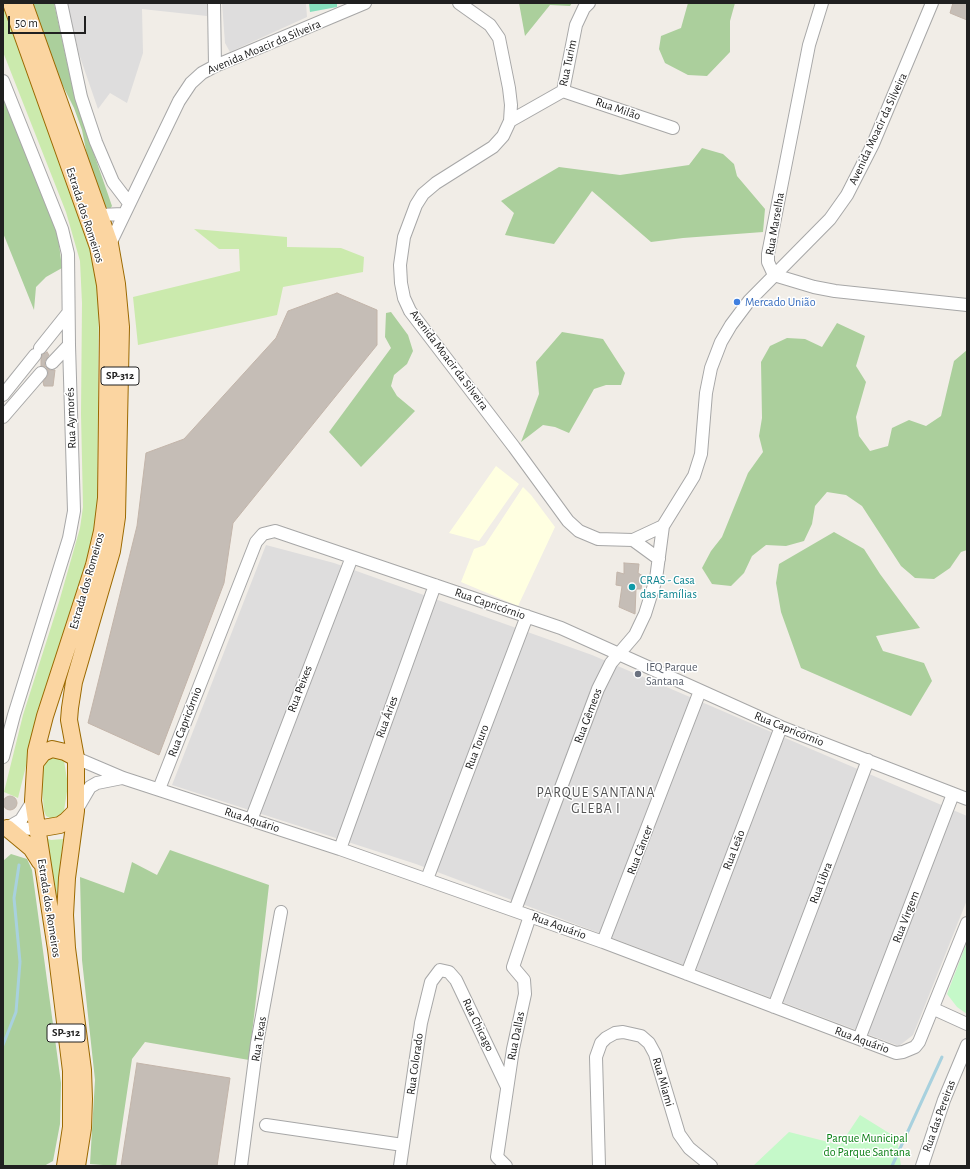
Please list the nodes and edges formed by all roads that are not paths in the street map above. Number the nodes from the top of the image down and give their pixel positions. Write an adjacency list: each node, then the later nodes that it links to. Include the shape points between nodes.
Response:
1 (11, 3): 39 (main road, Estrada dos Romeiros / SP-312, via 98,248 105,286 108,327 106,498 102,531 87,587 50,698 36,751)
2 (24, 3): 17 (main road, Estrada dos Romeiros / SP-312)
3 (61, 3): 15 (street, via 81,97 96,142 113,182)
4 (214, 3): 10 (street)
5 (365, 3): 10 (street, Avenida Moacir da Silveira)
6 (459, 3): 13 (street, Avenida Moacir da Silveira, via 490,25 499,38 509,88)
7 (589, 3): 12 (street, Rua Turim, via 576,25)
8 (822, 3): 19 (street, Rua Marselha, via 809,45 768,254 768,262)
9 (932, 3): 19 (street, Avenida Moacir da Silveira, via 873,144 850,189 830,219)
10 (215, 66): 15 (street, Avenida Moacir da Silveira, via 202,73 179,101)
11 (3, 81): 21 (street, Rua Aymorés, via 64,236 69,266)
12 (563, 91): 13 (street, Rua Turim); 14 (street, Rua Milão)
13 (510, 121): 28 (street, Avenida Moacir da Silveira, via 503,136 493,147 436,183 423,194 416,205 404,237 400,265 404,298 410,311 568,521 579,531 598,539)
14 (674, 128)
15 (129, 203): 16 (street, Avenida Moacir da Silveira)
16 (123, 214): 17 (street); 18 (street, Avenida Moacir da Silveira)
17 (100, 215): 18 (main road, Estrada dos Romeiros / SP-312)
18 (110, 244): 37 (main road, Estrada dos Romeiros / SP-312, via 121,327 118,517 107,569 71,695 70,720)
19 (774, 275): 20 (street, via 835,291); 27 (street, Avenida Moacir da Silveira, via 740,312 716,354 706,393 699,465)
20 (967, 305)
21 (68, 313): 22 (street, Rua Aymorés); 25 (street)
22 (69, 345): 23 (street); 36 (street, Rua Aymorés, via 74,492 72,523)
23 (52, 363)
24 (41, 373): 26 (street)
25 (3, 395)
26 (3, 417)
27 (663, 526): 28 (street, Avenida Moacir da Silveira); 30 (street, Rua Gêmeos)
28 (633, 540): 30 (street)
29 (352, 557): 31 (street, Rua Capricórnio); 41 (street, Rua Capricórnio, via 275,531 258,538); 46 (street, Rua Peixes)
30 (659, 559): 33 (street, Rua Gêmeos, via 653,591 645,614 635,635)
31 (435, 585): 32 (street, Rua Capricórnio); 49 (street, Rua Áries)
32 (527, 616): 33 (street, Rua Capricórnio); 51 (street, Rua Touro)
33 (619, 653): 34 (street, Rua Capricórnio); 52 (street, Rua Gêmeos, via 606,670 598,689)
34 (700, 691): 35 (street, Rua Capricórnio); 56 (street, Rua Câncer)
35 (781, 727): 38 (street, Rua Capricórnio); 58 (street, Rua Leão)
36 (3, 757)
37 (76, 758): 39 (main road, via 52,749 44,752); 40 (street, Rua Aquário); 45 (main road, Estrada dos Romeiros / SP-312)
38 (868, 760): 42 (street, Rua Capricórnio); 59 (street, Rua Libra)
39 (36, 762): 44 (main road, Estrada dos Romeiros / SP-312)
40 (123, 778): 41 (street, Rua Aquário); 45 (street, via 97,783 90,787)
41 (159, 789): 46 (street, Rua Aquário)
42 (953, 794): 43 (street, Rua Capricórnio); 62 (street, Rua Virgem)
43 (967, 799)
44 (33, 801): 47 (street, via 21,820); 48 (main road, Estrada dos Romeiros / SP-312)
45 (76, 811): 48 (main road, via 60,825); 69 (main road, Estrada dos Romeiros / SP-312, via 67,878 66,916 84,1084 83,1128)
46 (251, 820): 49 (street, Rua Aquário)
47 (5, 827): 48 (street); 50 (main road, via 31,848)
48 (37, 829): 50 (main road, Estrada dos Romeiros / SP-312)
49 (340, 849): 51 (street, Rua Aquário)
50 (43, 866): 68 (main road, Estrada dos Romeiros / SP-312, via 71,1071 72,1127)
51 (427, 878): 52 (street, Rua Aquário)
52 (515, 910): 54 (street, Rua Aquário)
53 (281, 912): 70 (street, Rua Texas, via 257,1043)
54 (530, 916): 56 (street, Rua Aquário); 64 (street, Rua Dallas, via 514,962 514,969 524,980 525,994)
55 (967, 922): 60 (street)
56 (603, 942): 58 (street, Rua Aquário)
57 (443, 969): 64 (street, Rua Chicago, via 456,980); 66 (street, Rua Colorado, via 433,976 426,1002)
58 (686, 974): 59 (street, Rua Aquário)
59 (774, 1007): 62 (street, Rua Aquário)
60 (934, 1009): 61 (street); 62 (street, Rua Aquário, via 919,1042 904,1052 884,1049)
61 (967, 1024)
62 (859, 1039)
63 (967, 1045): 74 (street, Rua das Pereiras, via 944,1100)
64 (507, 1086): 67 (street, Rua Dallas, via 497,1157)
65 (266, 1124): 66 (street)
66 (403, 1145): 71 (street, Rua Colorado)
67 (503, 1163)
68 (65, 1166)
69 (77, 1166)
70 (241, 1166)
71 (400, 1166)
72 (599, 1166): 73 (street, Rua Miami, via 596,1057 601,1043 606,1038 623,1032 641,1036 649,1043 655,1054 679,1134 688,1148)
73 (711, 1166)
74 (922, 1166)

